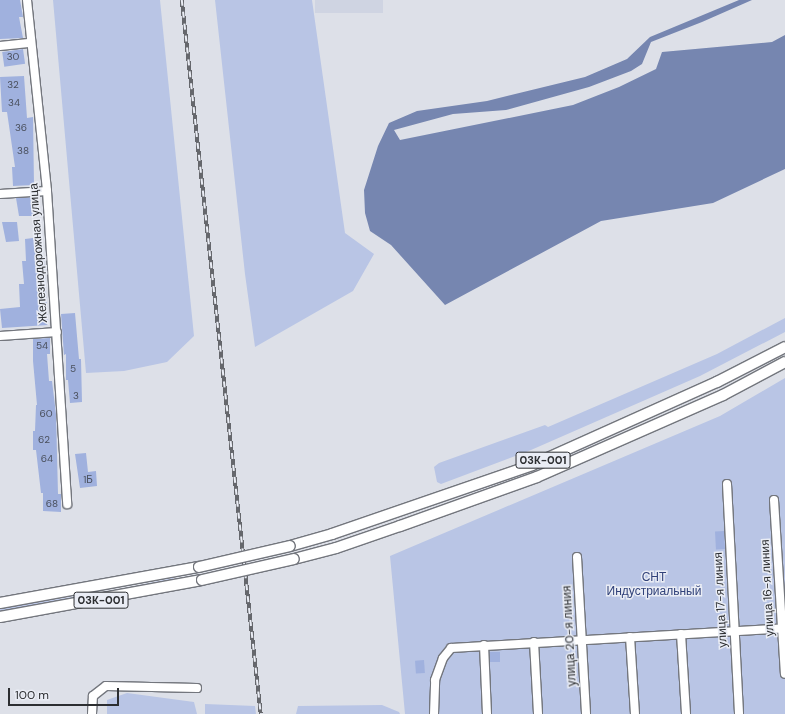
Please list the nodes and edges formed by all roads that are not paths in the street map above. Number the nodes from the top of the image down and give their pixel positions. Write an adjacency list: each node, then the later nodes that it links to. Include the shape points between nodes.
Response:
1 (27, 0): 2 (street, Железнодорожная улица)
2 (31, 43): 3 (street); 4 (street, Железнодорожная улица)
3 (0, 46)
4 (47, 191): 5 (street); 6 (street, Железнодорожная улица)
5 (0, 194)
6 (57, 332): 7 (street); 12 (street, Железнодорожная улица)
7 (0, 336)
8 (785, 347): 14 (main road, 03К-001, bridge, via 717,382 532,465 332,534 199,567)
9 (785, 362): 15 (main road, 03К-001, bridge, via 723,395 537,477 379,533 294,559 202,580)
10 (727, 484): 17 (street, улица 17-я линия)
11 (774, 500): 16 (street, улица 16-я линия)
12 (67, 504)
13 (577, 557): 20 (street, улица 20-я линия)
14 (0, 603)
15 (0, 617)
16 (784, 628): 17 (street); 23 (street, улица 16-я линия)
17 (735, 631): 18 (street); 32 (street, улица 17-я линия)
18 (681, 634): 19 (street); 31 (street)
19 (630, 637): 20 (street); 30 (street)
20 (582, 640): 21 (street); 29 (street, улица 20-я линия)
21 (534, 642): 22 (street); 28 (street)
22 (484, 645): 26 (street, via 451,648 443,658 435,680); 27 (street)
23 (785, 674)
24 (197, 688): 25 (street, via 106,686 93,696)
25 (92, 714)
26 (434, 714)
27 (487, 714)
28 (538, 714)
29 (586, 714)
30 (635, 714)
31 (686, 714)
32 (739, 714)

